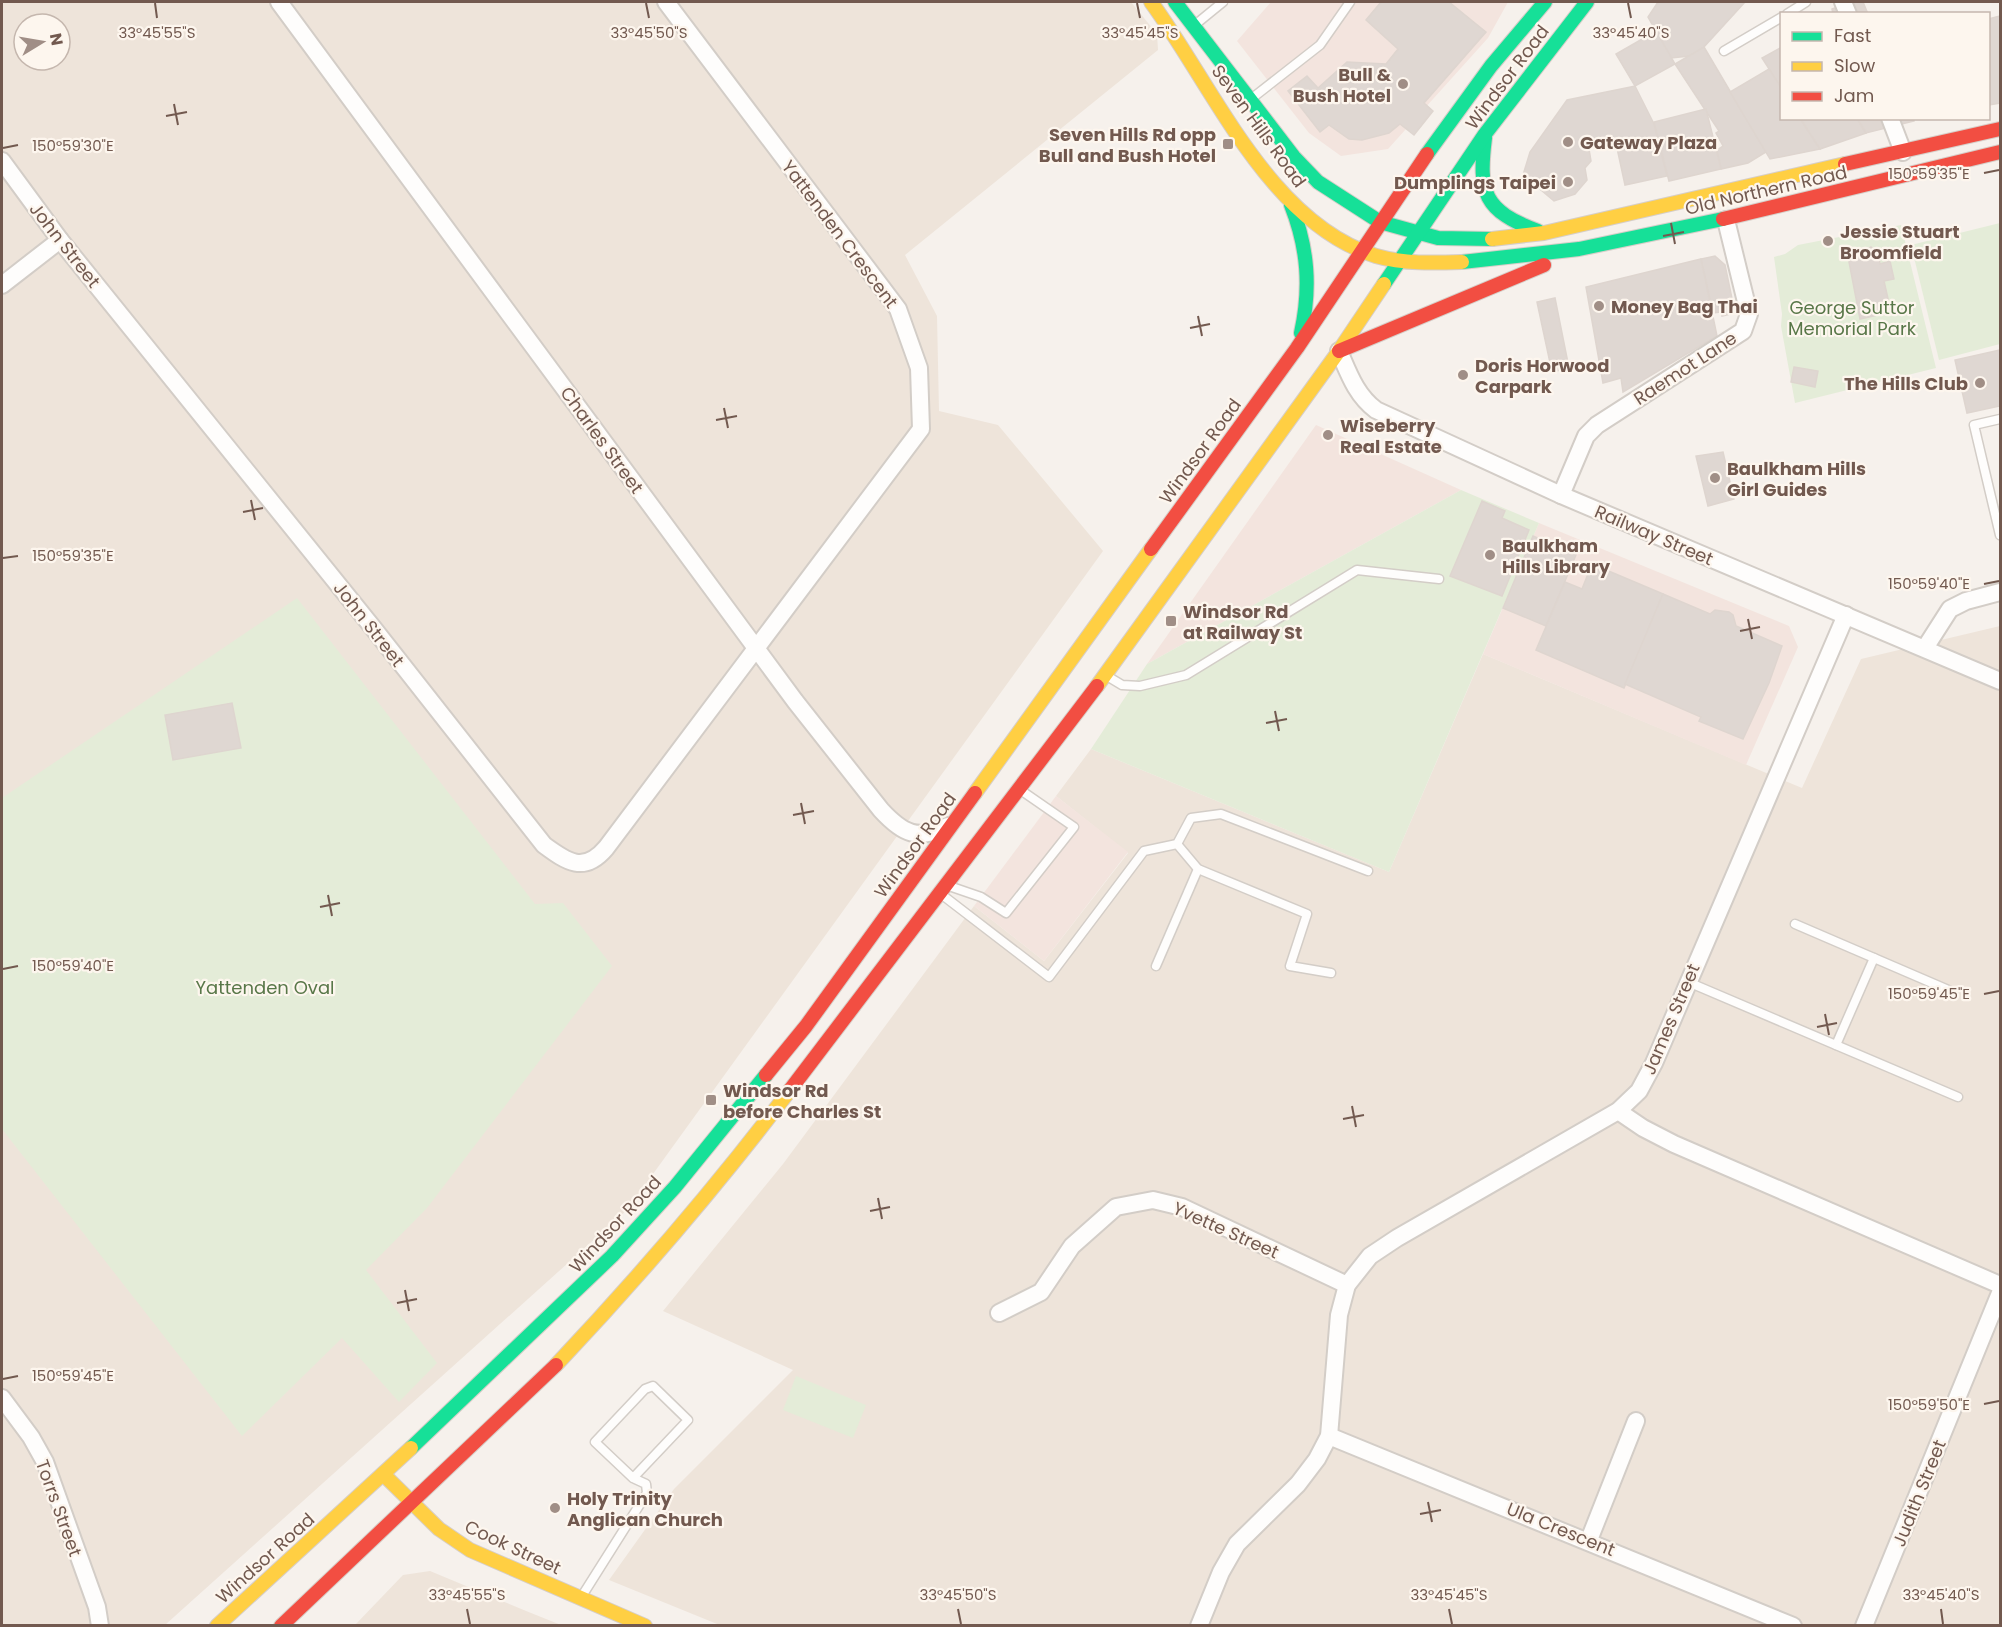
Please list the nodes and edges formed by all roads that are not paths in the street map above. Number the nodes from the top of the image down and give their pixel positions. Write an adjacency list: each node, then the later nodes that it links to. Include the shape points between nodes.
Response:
1 (279, 2): 40 (street, Charles Street)
2 (666, 2): 40 (street, Yattenden Crescent, via 898,309 919,368 921,429)
3 (1150, 2): 21 (main road, Seven Hills Road, via 1227,118)
4 (1175, 2): 12 (main road, Seven Hills Road)
5 (1223, 2): 12 (lane)
6 (1350, 2): 14 (lane, via 1320,45)
7 (1545, 2): 23 (main road, Windsor Road, via 1485,75)
8 (1587, 2): 17 (main road, Windsor Road)
9 (1806, 2): 10 (lane)
10 (1790, 12)
11 (1780, 18): 13 (lane)
12 (1193, 26): 14 (main road, Seven Hills Road)
13 (1725, 51)
14 (1251, 99): 23 (main road, Seven Hills Road, via 1318,182)
15 (1891, 120): 18 (street)
16 (2001, 129): 18 (main road, Old Northern Road)
17 (1485, 134): 24 (main road, via 1481,185 1490,204 1508,222); 25 (main road, Windsor Road)
18 (1903, 152): 24 (main road, Old Northern Road)
19 (2001, 152): 22 (main road, Old Northern Road)
20 (2, 162): 26 (street, John Street)
21 (1289, 198): 27 (main road, Seven Hills Road, via 1316,224); 31 (main road, via 1299,222 1309,278)
22 (1726, 220): 28 (main road, Old Northern Road); 34 (street, Raemot Lane, via 1748,323 1743,331 1597,425 1586,436)
23 (1380, 222): 25 (main road, Old Northern Road); 27 (main road, Windsor Road)
24 (1544, 233): 25 (main road, Old Northern Road, via 1482,240)
25 (1418, 234): 29 (main road, Windsor Road)
26 (60, 240): 30 (street); 40 (street, John Street, via 374,629 492,782 544,845 558,855 586,864 598,858)
27 (1360, 251): 29 (main road, Old Northern Road); 31 (main road, Windsor Road)
28 (1575, 252): 29 (main road, Old Northern Road, via 1503,261); 32 (main road)
29 (1400, 261): 32 (main road, Windsor Road)
30 (2, 285)
31 (1297, 348): 44 (main road, Windsor Road)
32 (1339, 351): 34 (street, Railway Street, via 1363,400 1376,410); 41 (main road, Windsor Road)
33 (2001, 419): 35 (lane, via 1974,425)
34 (1561, 495): 38 (street, Railway Street)
35 (2001, 535)
36 (1439, 579): 41 (lane, via 1357,570 1186,675 1140,686 1122,685)
37 (2001, 592): 39 (street, via 1950,609)
38 (1846, 615): 39 (street, Railway Street); 53 (street, James Street)
39 (1925, 648): 42 (street, Railway Street)
40 (753, 655): 44 (street, Charles Street, via 896,826 914,834 930,835)
41 (1105, 675): 43 (main road, Windsor Road)
42 (2001, 681)
43 (1019, 789): 48 (main road, Windsor Road); 48 (lane, via 1074,827 1006,913 981,897)
44 (952, 824): 65 (main road, Windsor Road, via 806,1026 675,1187 541,1327)
45 (1177, 844): 46 (lane); 47 (lane, via 1191,818 1221,814); 48 (lane, via 1144,851 1049,977)
46 (1198, 869): 51 (lane); 52 (lane, via 1307,914 1290,966)
47 (1368, 872)
48 (944, 889): 67 (main road, Windsor Road, via 690,1217 549,1373)
49 (1795, 924): 50 (lane)
50 (1874, 958): 54 (lane); 55 (lane)
51 (1156, 966)
52 (1331, 973)
53 (1688, 982): 55 (lane); 57 (street, James Street, via 1639,1091)
54 (1953, 992)
55 (1836, 1046): 56 (lane)
56 (1958, 1097)
57 (1618, 1111): 58 (street, via 1674,1144); 59 (street, James Street, via 1397,1238 1370,1256)
58 (2001, 1285)
59 (1347, 1286): 61 (street, Yvette Street, via 1182,1207 1153,1200 1116,1207 1072,1246 1041,1292); 64 (street, James Street, via 1339,1316)
60 (2001, 1293): 76 (street, Judith Street)
61 (999, 1313)
62 (2, 1398): 70 (street, Torrs Street, via 45,1462 97,1607)
63 (1636, 1421): 68 (street)
64 (1329, 1436): 68 (street, Ula Crescent); 74 (street, via 1298,1484 1237,1544)
65 (383, 1474): 67 (main road, Cook Street); 71 (main road, Windsor Road)
66 (633, 1478): 66 (lane, via 595,1442 652,1386 688,1420); 69 (lane, via 646,1484 647,1493)
67 (412, 1504): 69 (main road, Cook Street, via 470,1550); 72 (main road, Windsor Road)
68 (1589, 1540): 75 (street, Ula Crescent)
69 (581, 1598): 73 (main road, Cook Street)
70 (100, 1626)
71 (217, 1626)
72 (281, 1626)
73 (645, 1626)
74 (1199, 1626)
75 (1793, 1626)
76 (1864, 1626)

